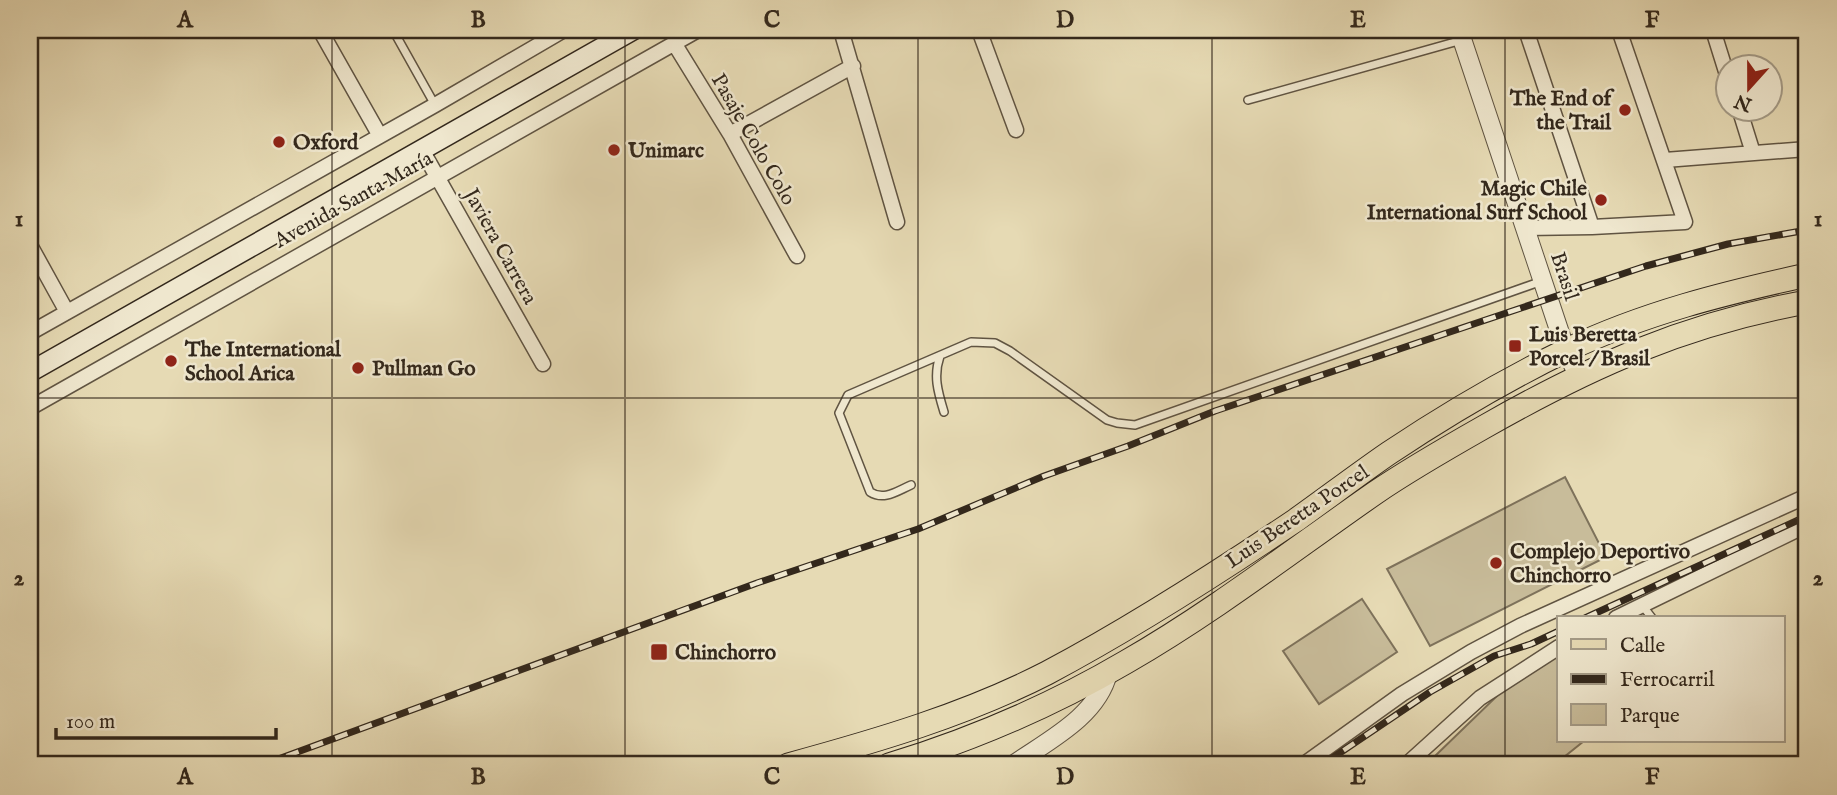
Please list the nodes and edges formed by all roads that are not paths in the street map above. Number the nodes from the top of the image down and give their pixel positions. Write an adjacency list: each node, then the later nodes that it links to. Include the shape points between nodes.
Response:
1 (320, 30): 20 (street)
2 (393, 30): 16 (lane)
3 (564, 30): 16 (street, Avenida Santa María)
4 (633, 30): 22 (main road, Avenida Santa María)
5 (698, 30): 12 (street, Avenida Santa María)
6 (841, 30): 14 (street)
7 (979, 30): 18 (street)
8 (1526, 30): 27 (street)
9 (1619, 30): 24 (street)
10 (1713, 30): 13 (street)
11 (1460, 35): 15 (lane); 28 (street, Brasil)
12 (674, 43): 19 (street, Pasaje Colo Colo); 25 (street, Avenida Santa María)
13 (1720, 52)
14 (853, 66): 19 (street); 26 (street)
15 (1248, 100)
16 (435, 105): 20 (street, Avenida Santa María)
17 (1743, 122): 23 (street)
18 (1016, 130)
19 (730, 134): 30 (street, Pasaje Colo Colo)
20 (380, 136): 34 (street, Avenida Santa María)
21 (1807, 149): 23 (street)
22 (422, 150): 25 (street, Javiera Carrera); 39 (main road, Avenida Santa María)
23 (1753, 153): 24 (street)
24 (1665, 160): 27 (street, via 1685,222)
25 (438, 177): 38 (street, Javiera Carrera); 41 (street, Avenida Santa María)
26 (897, 222)
27 (1592, 227): 28 (street)
28 (1525, 228): 32 (street, Brasil)
29 (30, 246): 34 (street)
30 (797, 256)
31 (1807, 275): 36 (main road, Luis Beretta Porcel, via 1672,308)
32 (1542, 281): 36 (street, Brasil); 37 (lane, via 1136,425 1107,420 995,343 971,342)
33 (1807, 302): 40 (main road, Luis Beretta Porcel, via 1695,329)
34 (67, 312): 35 (street, Avenida Santa María)
35 (30, 332)
36 (1566, 351): 40 (street, Brasil); 51 (main road, Luis Beretta Porcel, via 1450,414 1246,553 1046,673 921,725)
37 (940, 356): 42 (lane, via 936,385); 43 (lane, via 848,395 839,414 870,492 887,495)
38 (543, 364)
39 (30, 372)
40 (1578, 375): 50 (main road, Luis Beretta Porcel, via 1426,460)
41 (30, 408)
42 (944, 412)
43 (911, 485)
44 (1807, 496): 54 (street, via 1471,652 1402,694)
45 (1807, 525): 46 (street)
46 (1642, 605): 47 (street); 48 (lane)
47 (1620, 616)
48 (1650, 616)
49 (1557, 648): 55 (street, via 1479,698)
50 (1108, 673): 52 (main road, Luis Beretta Porcel, via 995,727); 53 (street, via 1101,691 1075,722)
51 (788, 765)
52 (889, 765)
53 (1013, 765)
54 (1303, 765)
55 (1406, 765)

